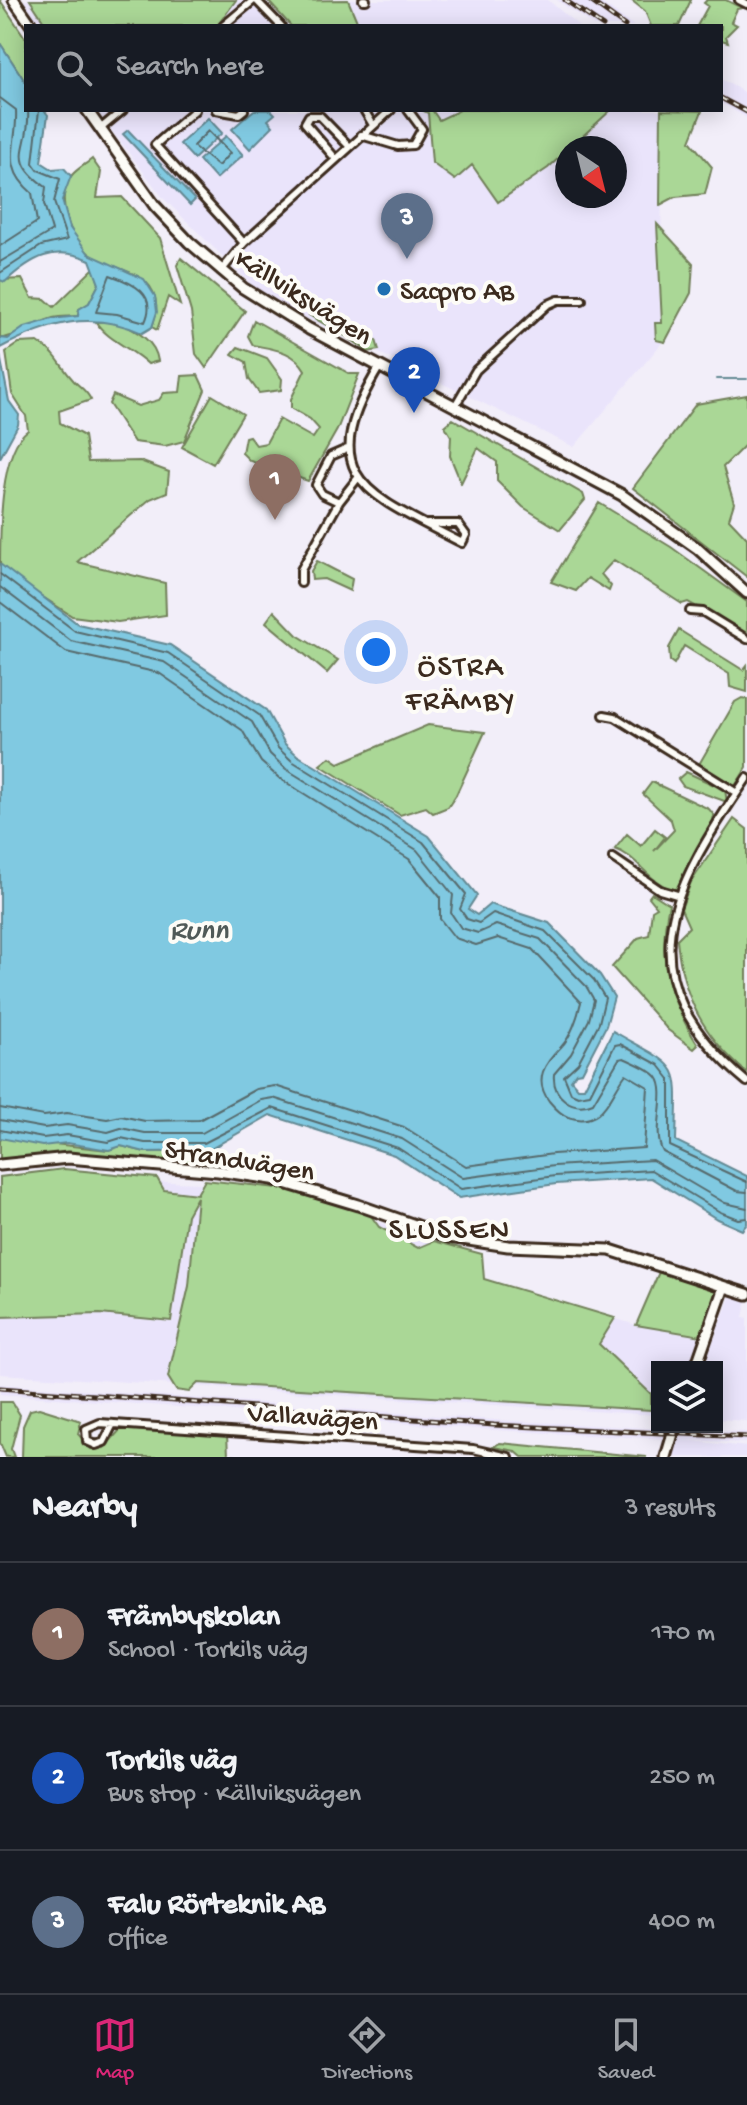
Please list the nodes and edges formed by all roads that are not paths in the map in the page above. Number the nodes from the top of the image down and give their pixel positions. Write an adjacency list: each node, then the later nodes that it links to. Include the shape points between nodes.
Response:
1 (14, 0): 5 (street)
2 (255, 0): 6 (street); 7 (street)
3 (739, 0): 4 (street)
4 (747, 4)
5 (31, 24)
6 (225, 24)
7 (279, 24)
8 (88, 112): 15 (street, Källviksvägen)
9 (121, 112): 15 (street)
10 (193, 112): 19 (street, via 155,145)
11 (365, 112): 14 (street)
12 (389, 112): 14 (street)
13 (409, 112): 16 (street, via 422,129 413,145)
14 (373, 125): 16 (street)
15 (100, 129): 20 (street, Källviksvägen, via 155,206)
16 (361, 135): 17 (street)
17 (349, 146): 18 (street); 18 (street, via 320,116 309,116 309,131)
18 (335, 158): 19 (street)
19 (244, 243): 20 (street)
20 (221, 271): 22 (street, Källviksvägen, via 277,311)
21 (582, 300): 23 (street, via 558,300 540,311 476,370)
22 (380, 366): 23 (street, Källviksvägen); 24 (street, via 354,414)
23 (455, 406): 29 (street, Källviksvägen, via 639,506)
24 (347, 449): 25 (street); 26 (street, via 331,456 316,485)
25 (357, 479): 26 (street); 27 (street)
26 (339, 502): 28 (street, via 301,570)
27 (427, 524): 27 (street, via 458,524 466,535 462,543)
28 (301, 583)
29 (747, 593)
30 (690, 611): 31 (street, via 703,612)
31 (747, 639)
32 (604, 715): 34 (street)
33 (747, 778): 34 (street)
34 (737, 793): 36 (street)
35 (613, 858): 36 (street, via 660,890)
36 (677, 895): 37 (street, via 670,931 678,993 697,1032)
37 (747, 1082)
38 (0, 1165): 39 (street, Strandvägen, via 68,1158 272,1179 449,1237 508,1246 602,1248)
39 (724, 1287): 40 (street, Strandvägen); 41 (street)
40 (747, 1294)
41 (698, 1361)
42 (113, 1424): 42 (street, via 90,1425 87,1441 104,1442); 44 (street, Vallavägen, via 473,1449)
43 (673, 1433): 45 (street)
44 (509, 1457)
45 (666, 1457)

